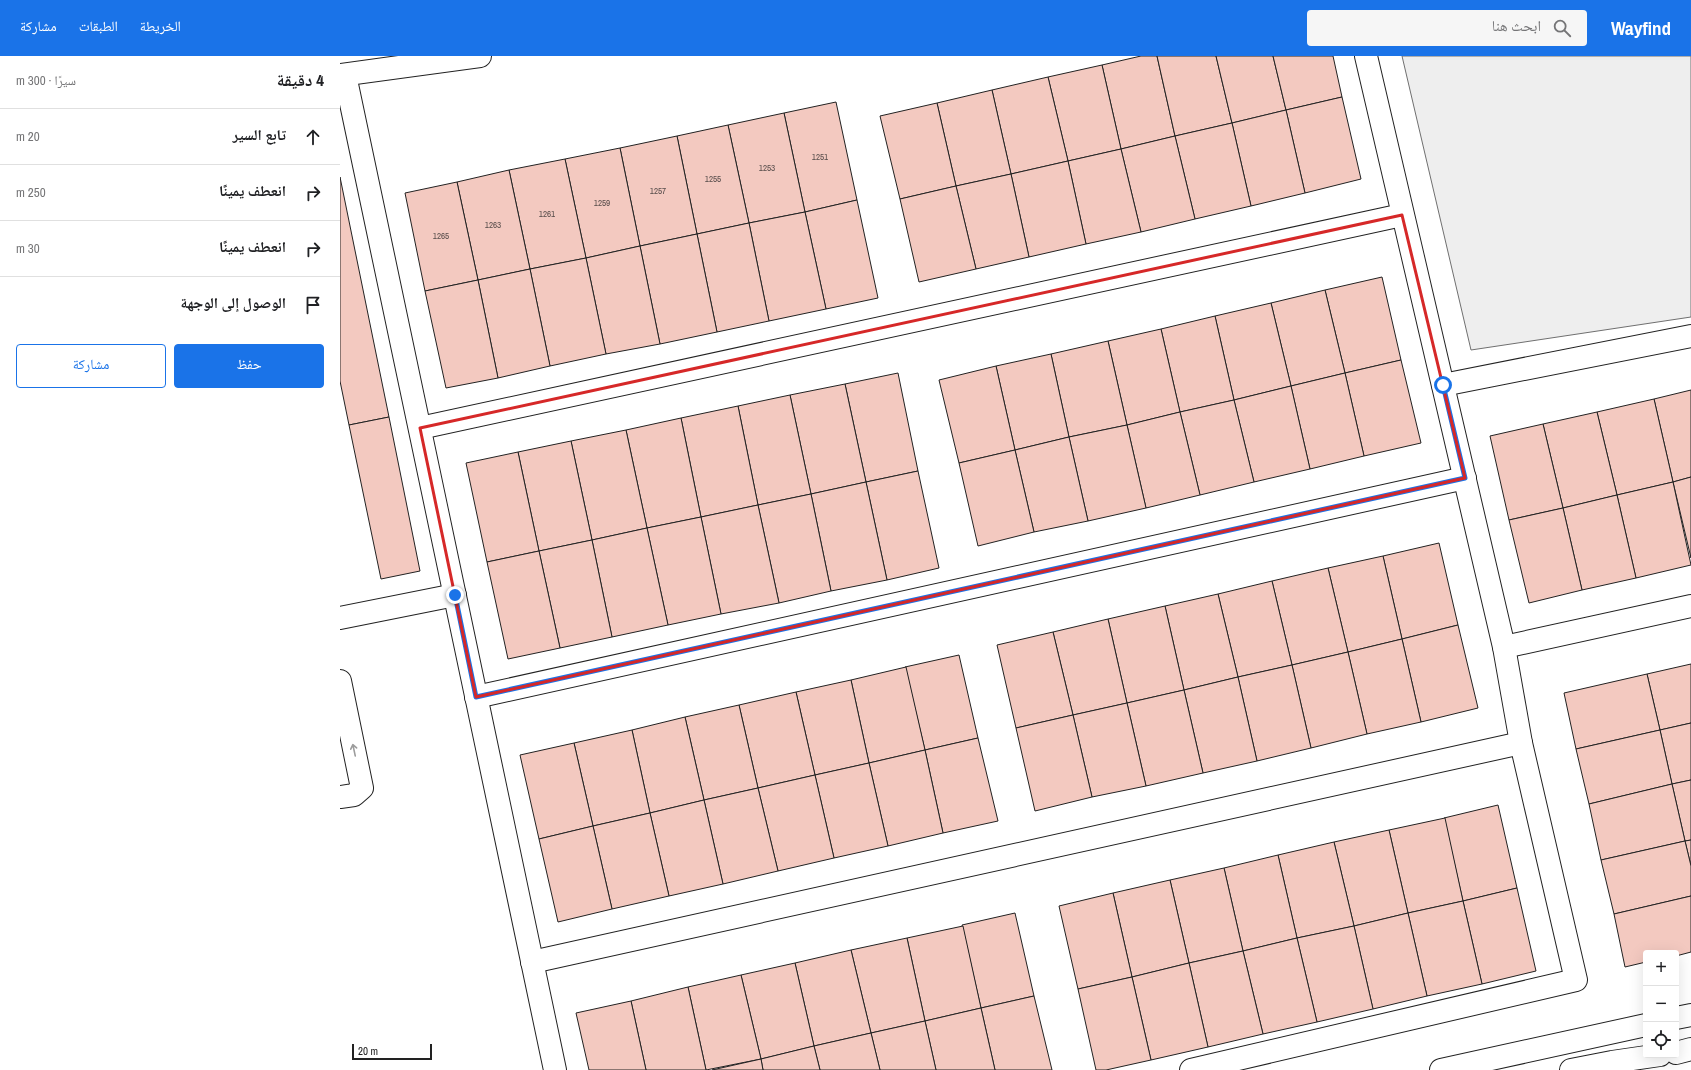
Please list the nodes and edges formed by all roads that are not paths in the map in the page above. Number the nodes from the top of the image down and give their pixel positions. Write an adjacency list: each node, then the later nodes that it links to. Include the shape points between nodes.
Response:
1 (480, 56): 3 (street)
2 (1366, 56): 4 (street)
3 (342, 75): 7 (street)
4 (1402, 215): 6 (street); 7 (street)
5 (1691, 336): 6 (street)
6 (1443, 385): 8 (street)
7 (420, 428): 9 (street)
8 (1465, 478): 12 (street); 14 (street)
9 (455, 595): 11 (street); 14 (street)
10 (1691, 606): 12 (street)
11 (340, 618)
12 (1504, 647): 15 (street)
13 (340, 681): 16 (street, one-way to 13, via 354,795 362,788)
14 (476, 697): 17 (street)
15 (1521, 743): 17 (street); 25 (street, via 1576,980)
16 (340, 797)
17 (532, 962): 24 (street)
18 (1691, 1015): 19 (street)
19 (1679, 1017)
20 (1643, 1026): 26 (street)
21 (1691, 1049): 22 (street)
22 (1679, 1052)
23 (1643, 1058): 27 (street)
24 (555, 1070)
25 (1191, 1070)
26 (1441, 1070)
27 (1571, 1070)

